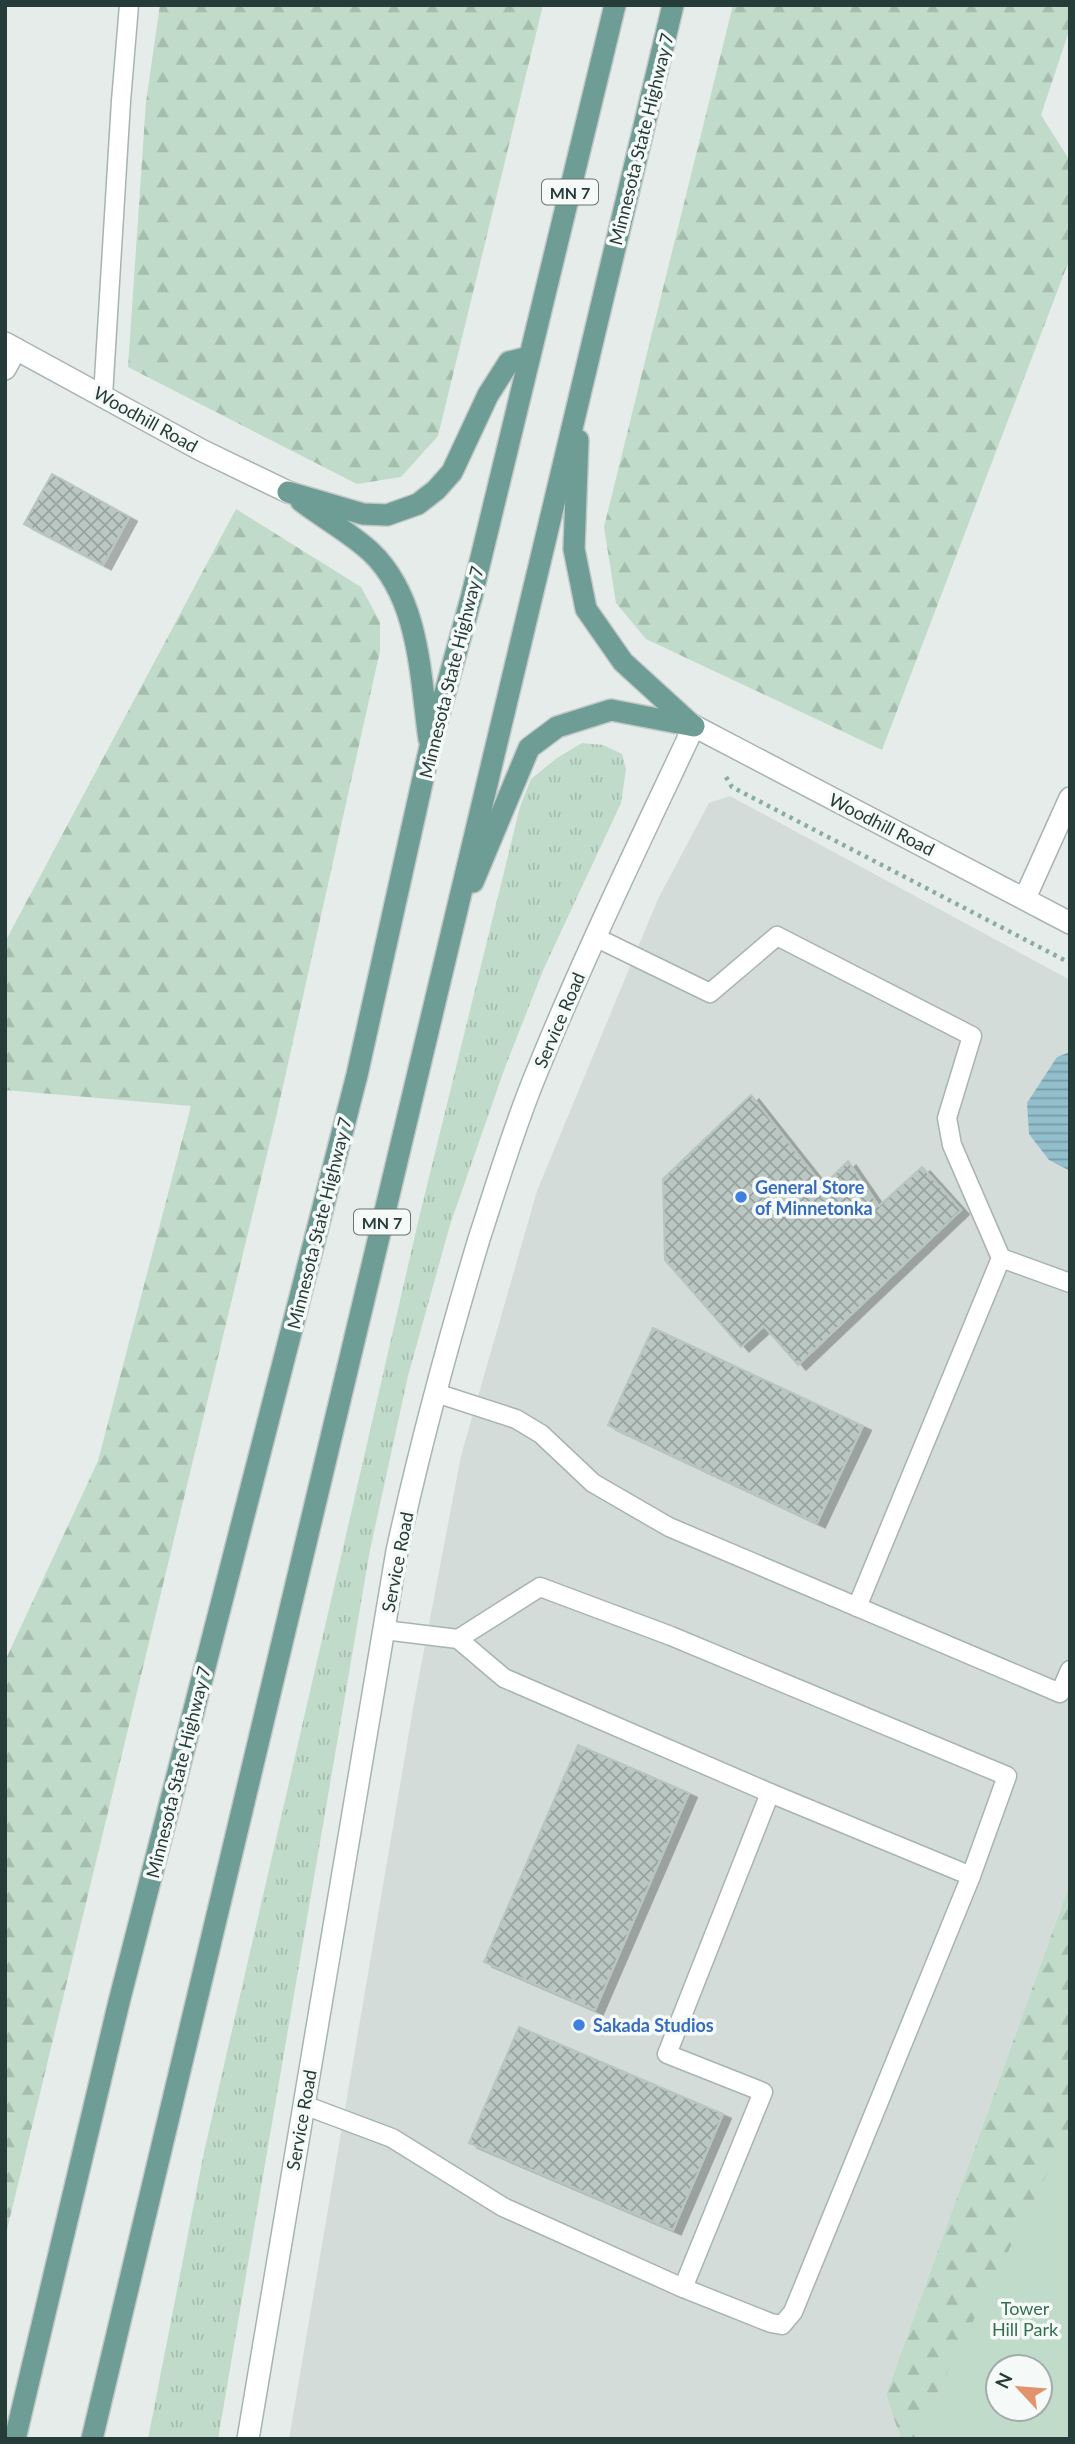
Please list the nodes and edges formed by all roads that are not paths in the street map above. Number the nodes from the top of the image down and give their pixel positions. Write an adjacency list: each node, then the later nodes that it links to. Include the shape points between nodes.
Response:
1 (129, 5): 7 (lane)
2 (615, 5): 5 (main road, Minnesota State Highway 7 / MN 7)
3 (673, 5): 8 (main road, Minnesota State Highway 7 / MN 7)
4 (10, 346): 6 (street); 7 (street, Woodhill Road)
5 (529, 357): 9 (main road, via 509,362 452,472 418,504 387,515 363,514); 11 (main road, Minnesota State Highway 7 / MN 7)
6 (5, 369)
7 (103, 396): 9 (street, Woodhill Road)
8 (579, 396): 10 (main road, via 574,549 586,608 623,662); 16 (main road, Minnesota State Highway 7 / MN 7)
9 (288, 492): 11 (main road, via 371,552 400,590 415,635)
10 (694, 726): 13 (street, Woodhill Road); 15 (street, Service Road); 16 (main road, via 611,710 557,727 529,748)
11 (430, 747): 28 (main road, Minnesota State Highway 7 / MN 7, via 357,1075 119,2003)
12 (1070, 798): 13 (street)
13 (1025, 898): 14 (street, Woodhill Road)
14 (1070, 923)
15 (595, 937): 17 (lane, via 710,993 777,936 972,1036 947,1118 952,1145); 19 (street, Service Road, via 536,1075 500,1175)
16 (447, 946): 29 (main road, Minnesota State Highway 7 / MN 7)
17 (1001, 1258): 18 (lane); 20 (lane)
18 (1070, 1283)
19 (436, 1393): 20 (lane, via 516,1419 541,1434 593,1483 669,1527); 21 (street, Service Road, via 406,1511)
20 (857, 1607): 23 (lane, via 1060,1693)
21 (384, 1630): 22 (lane); 26 (street, Service Road)
22 (458, 1639): 24 (lane, via 503,1678); 25 (lane, via 540,1587 671,1636 1007,1776)
23 (1070, 1670)
24 (770, 1793): 25 (lane); 27 (lane, via 667,2054 763,2092)
25 (971, 1877): 27 (lane, via 793,2312 782,2325 771,2323)
26 (304, 2105): 27 (lane, via 393,2138 503,2207); 30 (street, Service Road)
27 (683, 2288)
28 (15, 2439)
29 (92, 2439)
30 (248, 2439)

